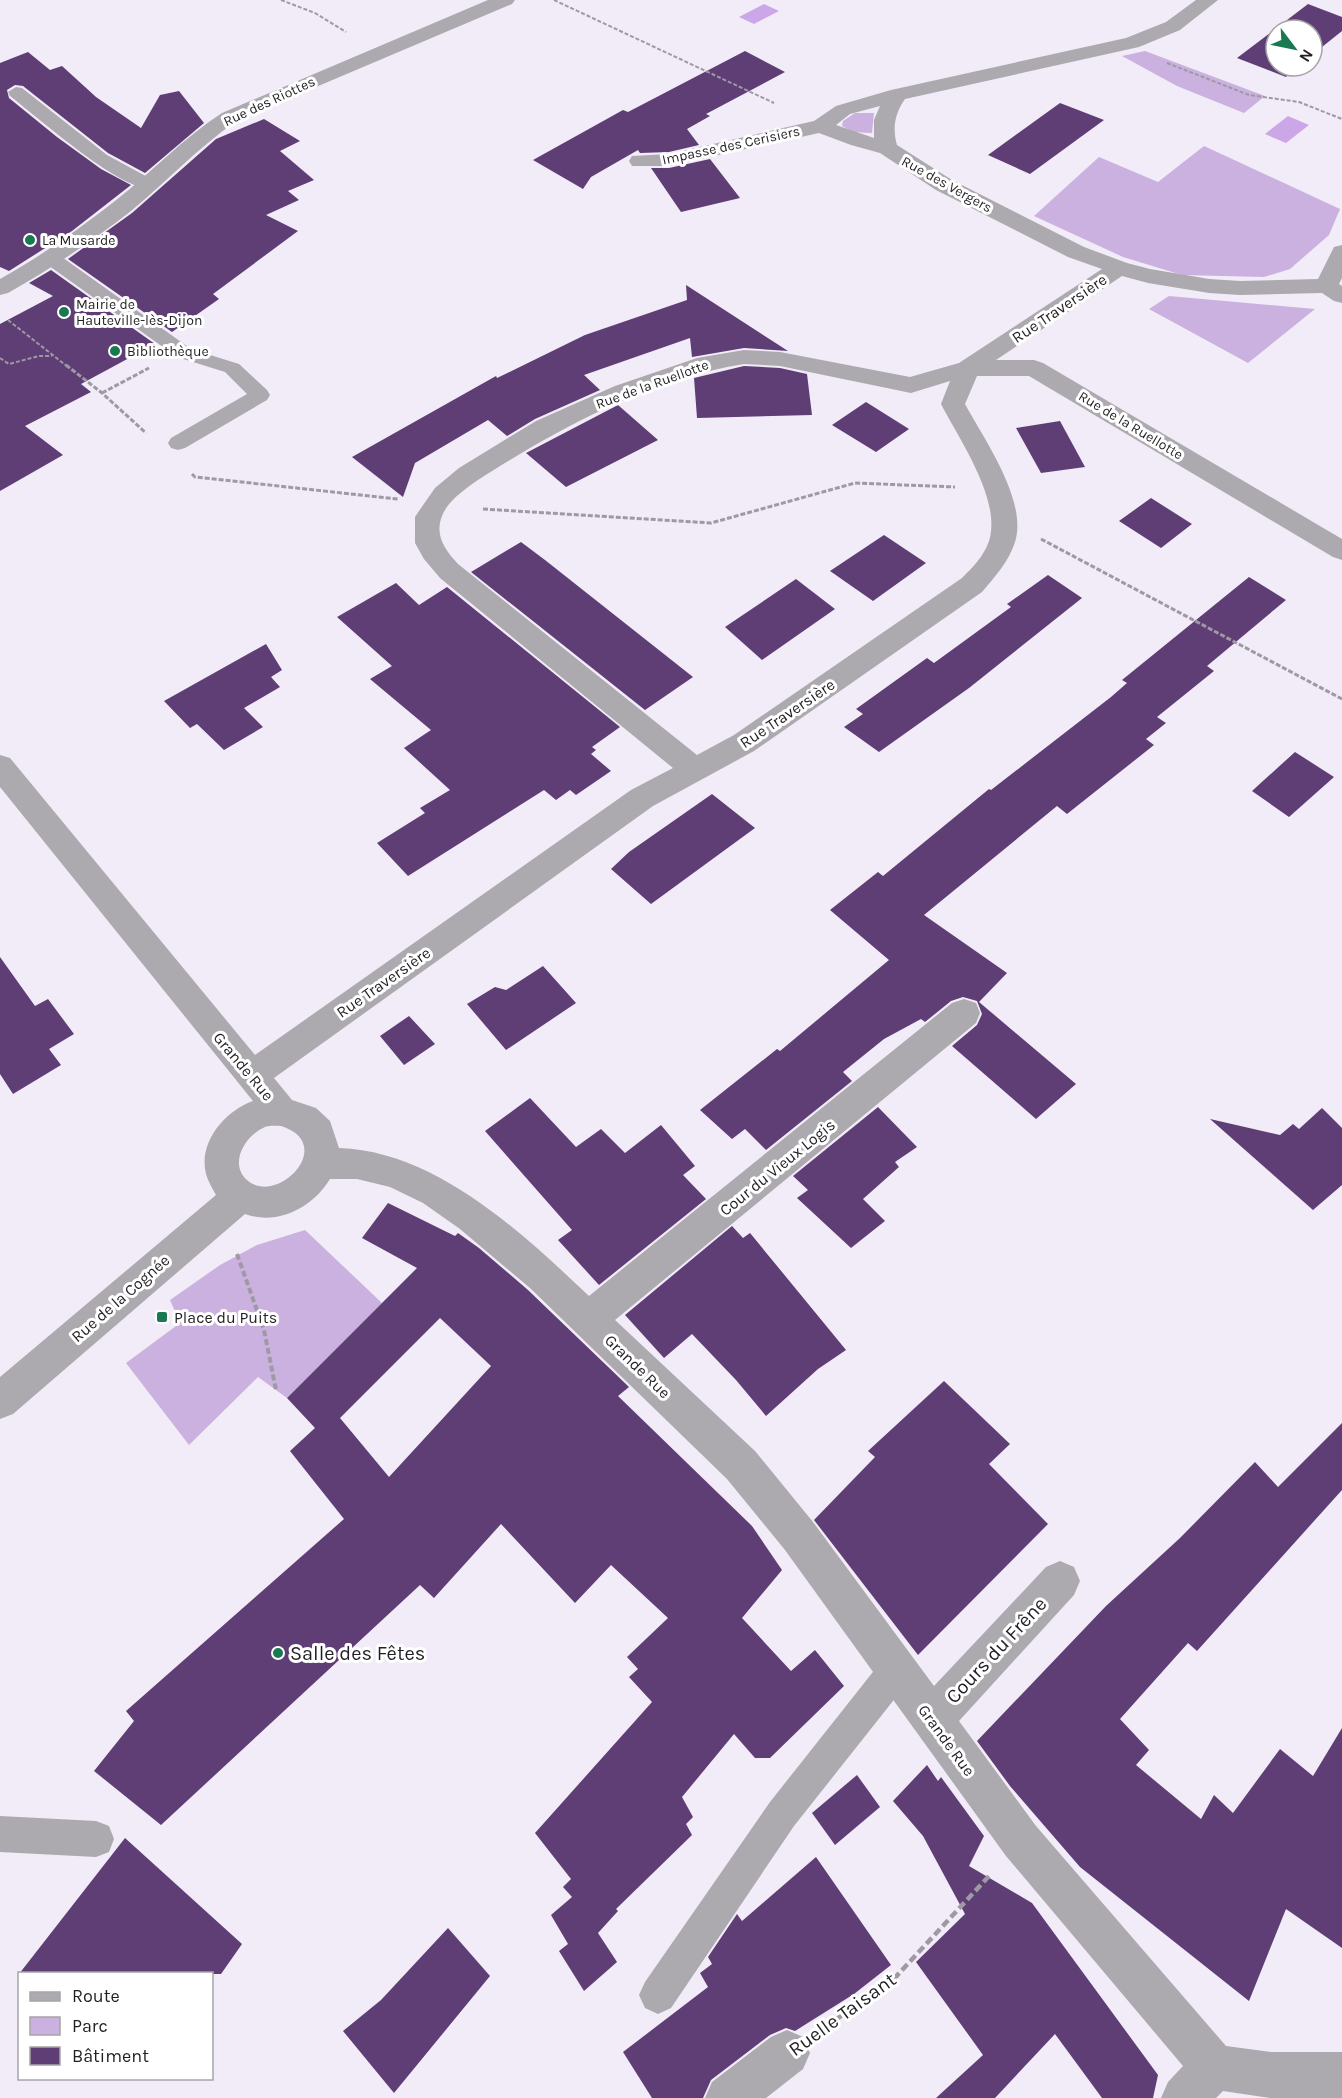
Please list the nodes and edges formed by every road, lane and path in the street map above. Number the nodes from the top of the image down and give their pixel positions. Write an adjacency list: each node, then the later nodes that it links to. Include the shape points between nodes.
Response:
1 (281, 0): 6 (path, via 315,13 350,35)
2 (505, 0): 6 (street, Rue des Riottes)
3 (554, 0): 10 (path)
4 (1208, 0): 5 (street, via 1173,26)
5 (1121, 45): 8 (street); 9 (path, via 1249,95 1299,102)
6 (370, 56): 13 (street, Rue des Riottes, via 229,117)
7 (16, 92): 13 (lane, via 101,159)
8 (898, 94): 10 (street, Impasse des Cerisiers, via 843,110); 11 (street, Rue des Vergers, via 884,122)
9 (1342, 119)
10 (821, 126): 11 (street, Impasse des Cerisiers); 12 (street, Impasse des Cerisiers, via 669,160)
11 (887, 148): 16 (street, Rue des Vergers, via 944,185 1076,252)
12 (640, 160)
13 (147, 184): 15 (street, Rue des Riottes)
14 (1342, 252): 18 (street)
15 (52, 259): 17 (street, Rue des Riottes); 26 (lane, via 184,353 232,368 260,396)
16 (1119, 268): 18 (street, Rue des Vergers, via 1209,286); 23 (street, Rue Traversière)
17 (0, 288)
18 (1335, 291)
19 (7, 318): 20 (path)
20 (53, 356): 21 (path, via 9,364); 24 (path)
21 (0, 358)
22 (155, 365): 24 (path)
23 (968, 368): 28 (street, Rue de la Ruellotte, via 911,384 772,358 744,357 706,363 624,391 545,427 483,463); 29 (street, Rue Traversière, via 953,404 997,488); 30 (street, Rue de la Ruellotte, via 1034,368)
24 (102, 393): 25 (path)
25 (153, 439)
26 (178, 443)
27 (187, 469): 28 (path, via 195,477)
28 (436, 504): 29 (path, via 507,513 711,523 855,483 959,487); 33 (street, Rue de la Ruellotte, via 426,532 440,562)
29 (1006, 521): 31 (path); 33 (street, Rue Traversière, via 997,555 972,585 744,743)
30 (1342, 551)
31 (1342, 699)
32 (0, 766): 35 (street, Grande Rue)
33 (694, 769): 35 (street, Rue Traversière, via 642,798)
34 (964, 1013): 40 (street, Cour du Vieux Logis)
35 (251, 1076): 36 (street, Grande Rue)
36 (281, 1110): 37 (street, Grande Rue, via 311,1122 320,1134); 38 (street, via 250,1118 226,1142 220,1157 221,1172)
37 (321, 1162): 38 (street, via 314,1177 288,1197 256,1202); 40 (street, Grande Rue, via 376,1168 435,1192 511,1250)
38 (240, 1196): 39 (street, Rue de la Cognée)
39 (207, 1223): 41 (path, via 238,1255 264,1330); 42 (street, Rue de la Cognée)
40 (588, 1319): 44 (street, Grande Rue, via 741,1465 799,1536)
41 (276, 1390)
42 (0, 1401)
43 (1060, 1581): 45 (street, Cours du Frêne)
44 (897, 1670): 45 (street, Grande Rue); 49 (lane, via 782,1815)
45 (932, 1719): 48 (street, Grande Rue)
46 (0, 1834): 47 (lane)
47 (96, 1839)
48 (1021, 1841): 50 (path, Ruelle Taisant, via 891,1982); 52 (street, Grande Rue)
49 (658, 1995)
50 (787, 2053): 53 (street, Ruelle Taisant)
51 (1342, 2075): 52 (street, via 1271,2075)
52 (1199, 2082)
53 (728, 2098)

